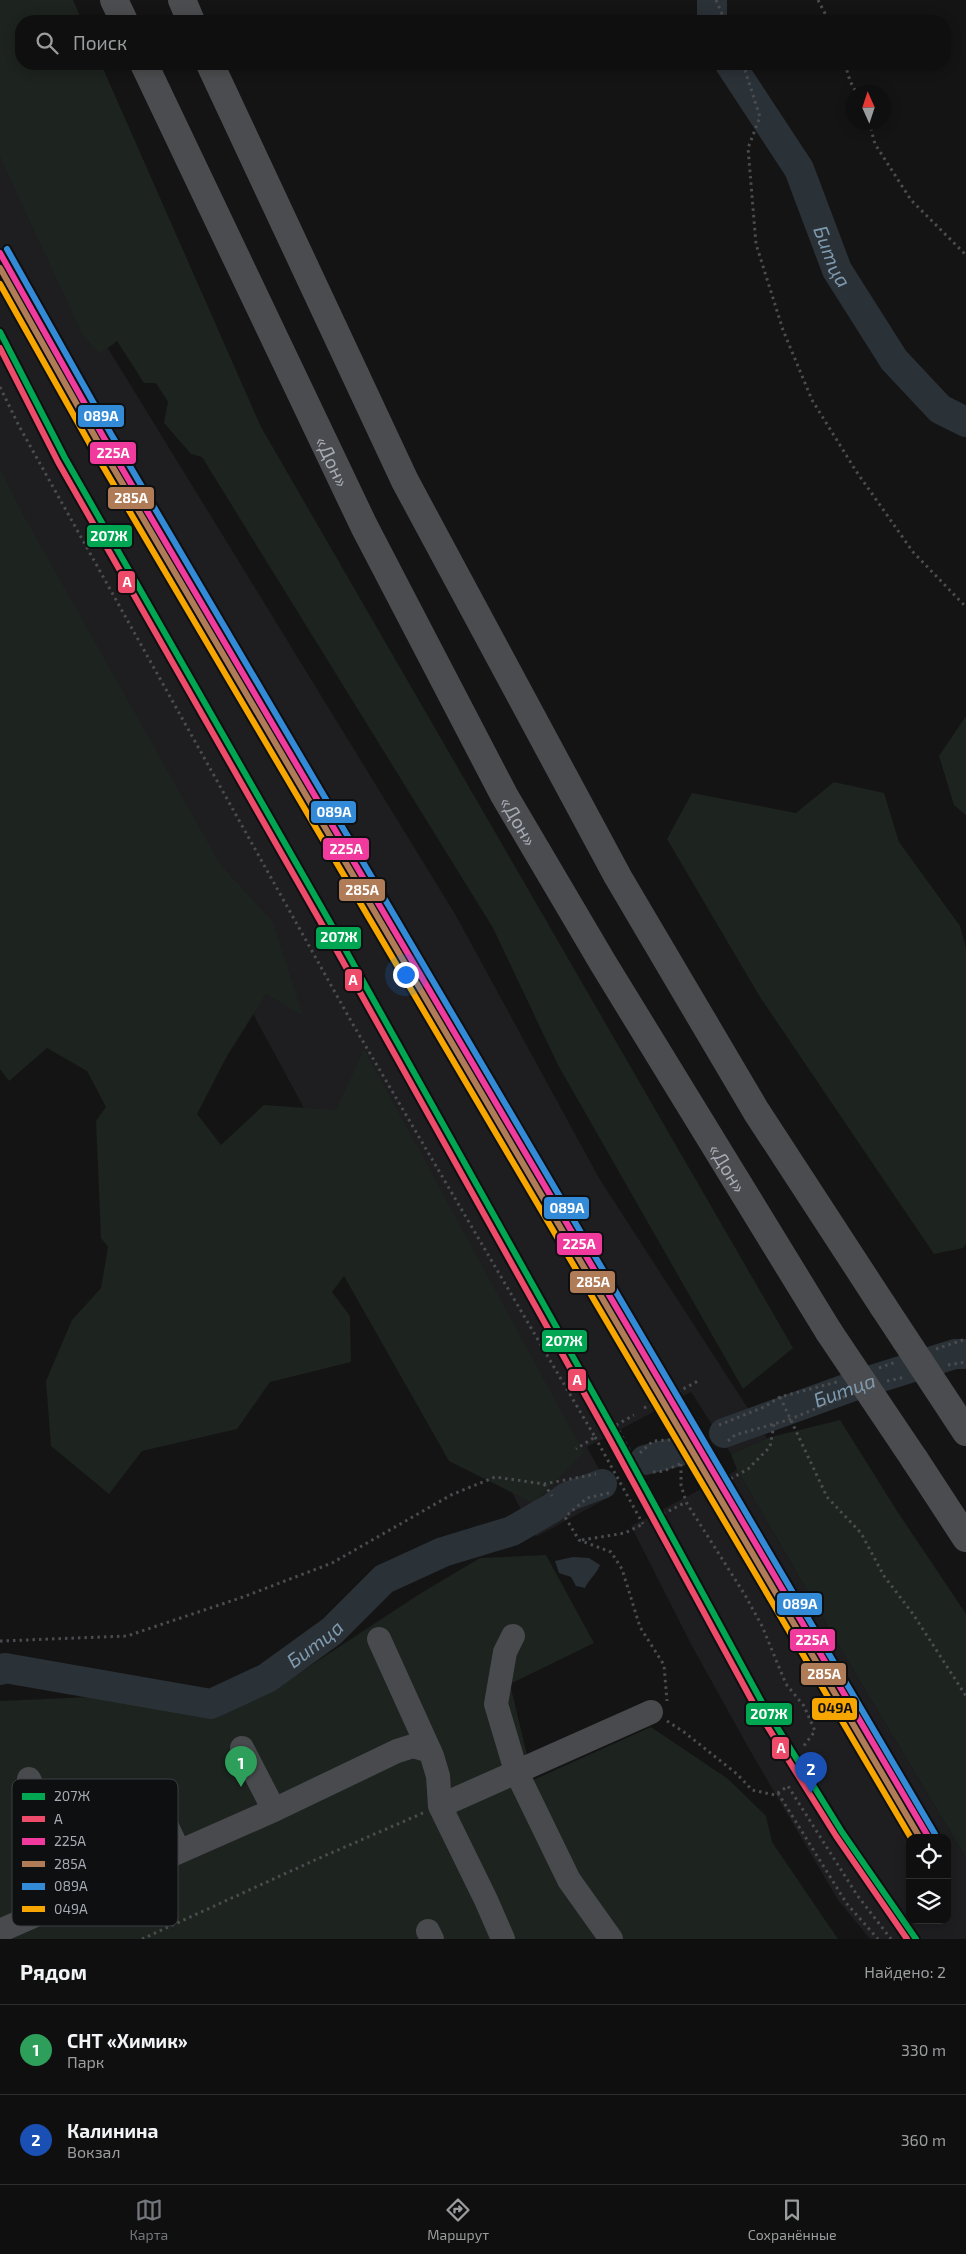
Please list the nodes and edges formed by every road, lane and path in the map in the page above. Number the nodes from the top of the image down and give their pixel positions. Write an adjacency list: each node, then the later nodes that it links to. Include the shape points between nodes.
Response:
1 (114, 0): 5 (highway)
2 (182, 0): 6 (highway)
3 (716, 0): 7 (path)
4 (818, 0): 8 (path)
5 (121, 15)
6 (188, 15)
7 (722, 15)
8 (826, 15)
9 (147, 70): 40 (highway, «Дон», bridge, via 364,526 504,794 603,963 829,1332)
10 (213, 70): 25 (highway, bridge, via 405,481 618,877 756,1111)
11 (745, 70): 17 (path, via 760,117 748,148 756,244 783,330 812,400 856,471 913,552)
12 (847, 70): 13 (path)
13 (852, 85)
14 (871, 130): 15 (path, via 875,144 911,200)
15 (966, 255)
16 (0, 387): 26 (path, via 18,426 351,1021)
17 (966, 607)
18 (698, 1381): 24 (path, bridge, via 672,1395 725,1482 748,1469 770,1447)
19 (780, 1397): 23 (path)
20 (644, 1408): 36 (path, bridge, via 665,1398)
21 (817, 1410): 23 (path)
22 (634, 1415): 39 (path, bridge, via 616,1425 663,1514)
23 (792, 1418): 24 (path); 45 (path, via 827,1497 861,1533 884,1576 913,1614)
24 (774, 1424): 28 (path)
25 (966, 1432)
26 (595, 1437): 29 (path); 41 (path, bridge, via 643,1524 625,1533)
27 (686, 1439): 30 (path, via 653,1442)
28 (728, 1441)
29 (576, 1449)
30 (640, 1452)
31 (697, 1456): 32 (path)
32 (681, 1464): 33 (path); 39 (path, via 680,1485)
33 (653, 1472)
34 (596, 1474): 35 (path)
35 (544, 1484): 38 (path); 44 (path, via 495,1477 451,1495 332,1563 128,1636)
36 (719, 1485)
37 (609, 1493): 41 (path, via 587,1498 565,1517)
38 (552, 1496)
39 (686, 1502): 47 (path, via 745,1595 786,1684 814,1725 815,1731)
40 (966, 1538)
41 (579, 1540): 46 (path, via 611,1552 622,1569 640,1627 664,1665 668,1699)
42 (513, 1636): 50 (lane, via 505,1652 496,1704)
43 (380, 1639): 49 (lane)
44 (0, 1641)
45 (966, 1696)
46 (656, 1715): 50 (lane); 51 (path, via 684,1732 752,1790 775,1795)
47 (803, 1747)
48 (242, 1748): 53 (lane)
49 (430, 1751): 52 (lane, via 438,1776); 53 (lane, via 413,1746 397,1751)
50 (516, 1771): 52 (lane); 61 (lane, via 569,1880)
51 (778, 1792): 62 (path, via 847,1904); 63 (path, via 788,1786 857,1895)
52 (440, 1806): 55 (path); 60 (lane)
53 (274, 1810): 54 (lane)
54 (179, 1852)
55 (178, 1923)
56 (13, 1926): 58 (lane)
57 (170, 1926): 59 (path)
58 (4, 1930)
59 (142, 1939)
60 (503, 1939)
61 (611, 1939)
62 (878, 1939)
63 (891, 1939)

